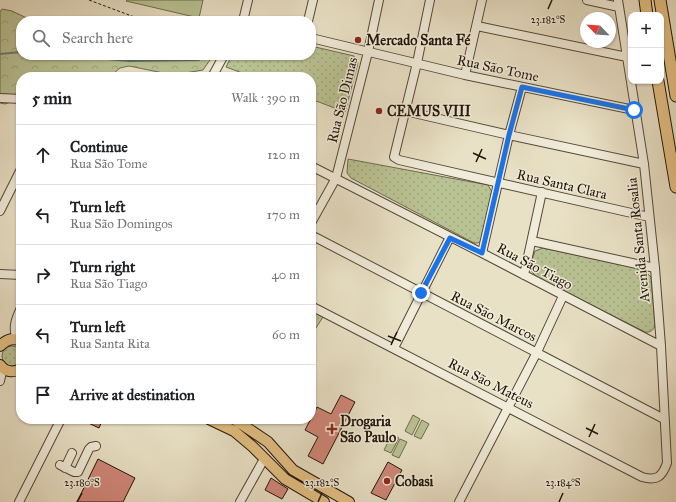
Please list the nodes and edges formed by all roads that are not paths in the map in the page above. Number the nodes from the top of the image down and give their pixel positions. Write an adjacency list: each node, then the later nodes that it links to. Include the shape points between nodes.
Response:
1 (248, 0): 11 (street)
2 (313, 0): 12 (street)
3 (379, 0): 15 (street, Rua São Dimas)
4 (430, 0): 18 (street)
5 (482, 0): 13 (street)
6 (587, 0): 9 (street)
7 (645, 0): 10 (highway)
8 (660, 0): 23 (highway)
9 (618, 4): 16 (street, Avenida Santa Rosalia)
10 (647, 12)
11 (244, 16)
12 (309, 16)
13 (477, 26): 16 (street); 20 (street)
14 (316, 39): 15 (street, Rua São Tome)
15 (368, 52): 18 (street, Rua São Tome); 31 (street, Rua São Dimas)
16 (627, 57): 27 (street, Avenida Santa Rosalia)
17 (221, 60): 19 (street)
18 (417, 63): 20 (street, Rua São Tome); 26 (street)
19 (215, 72)
20 (465, 75): 22 (street, Rua São Tome)
21 (659, 84): 34 (highway)
22 (522, 87): 27 (street, Rua São Tome); 28 (street)
23 (676, 96)
24 (0, 98): 25 (street)
25 (16, 99)
26 (405, 110): 28 (street); 33 (street, Rua Santa Clara, via 394,157)
27 (634, 110): 29 (street, Avenida Santa Rosalia)
28 (509, 135): 29 (street); 33 (street)
29 (644, 164): 38 (street, Avenida Santa Rosalia)
30 (316, 168): 31 (street, Rua São Tiago)
31 (336, 178): 37 (street, Rua São Dimas); 40 (street, Rua São Tiago)
32 (16, 179): 36 (street)
33 (498, 182): 35 (street, Rua Santa Clara); 42 (street)
34 (676, 187)
35 (542, 192): 38 (street, Rua Santa Clara); 41 (street)
36 (0, 211)
37 (316, 214)
38 (649, 217): 43 (street, Avenida Santa Rosalia)
39 (316, 238): 47 (street, Rua São Marcos)
40 (450, 238): 42 (street, Rua São Tiago); 47 (street)
41 (532, 241): 43 (street); 45 (street)
42 (482, 253): 45 (street, Rua São Tiago)
43 (655, 268): 54 (street, Avenida Santa Rosalia)
44 (0, 274): 46 (street)
45 (524, 275): 48 (street, Rua São Tiago)
46 (16, 276)
47 (421, 293): 55 (street); 56 (street, Rua São Marcos)
48 (563, 296): 54 (street, Rua São Tiago); 56 (street)
49 (316, 309): 55 (street, Rua São Mateus)
50 (16, 318): 51 (street)
51 (16, 330)
52 (16, 340): 53 (main road, via 9,340)
53 (0, 346)
54 (661, 346): 61 (street, Avenida Santa Rosalia)
55 (394, 348): 60 (street, Rua São Mateus)
56 (537, 352): 60 (street); 61 (street, Rua São Marcos)
57 (0, 365): 58 (main road, via 8,371); 59 (street)
58 (16, 370)
59 (0, 382)
60 (508, 407): 69 (street, Rua São Mateus, via 642,477); 76 (street)
61 (664, 419): 69 (street, Avenida Santa Rosalia, via 667,463)
62 (58, 424): 73 (street)
63 (219, 424): 67 (main road, via 234,431)
64 (241, 424): 68 (main road, via 268,442)
65 (96, 446): 66 (street, via 91,447 78,472 62,467)
66 (72, 453)
67 (264, 459): 68 (main road, via 274,455); 70 (main road, via 285,479); 74 (street)
68 (290, 468): 71 (main road)
69 (659, 477)
70 (297, 485): 71 (main road, via 320,494); 72 (main road)
71 (321, 487): 75 (main road)
72 (319, 501)
73 (19, 502)
74 (240, 502)
75 (349, 502)
76 (459, 502)

